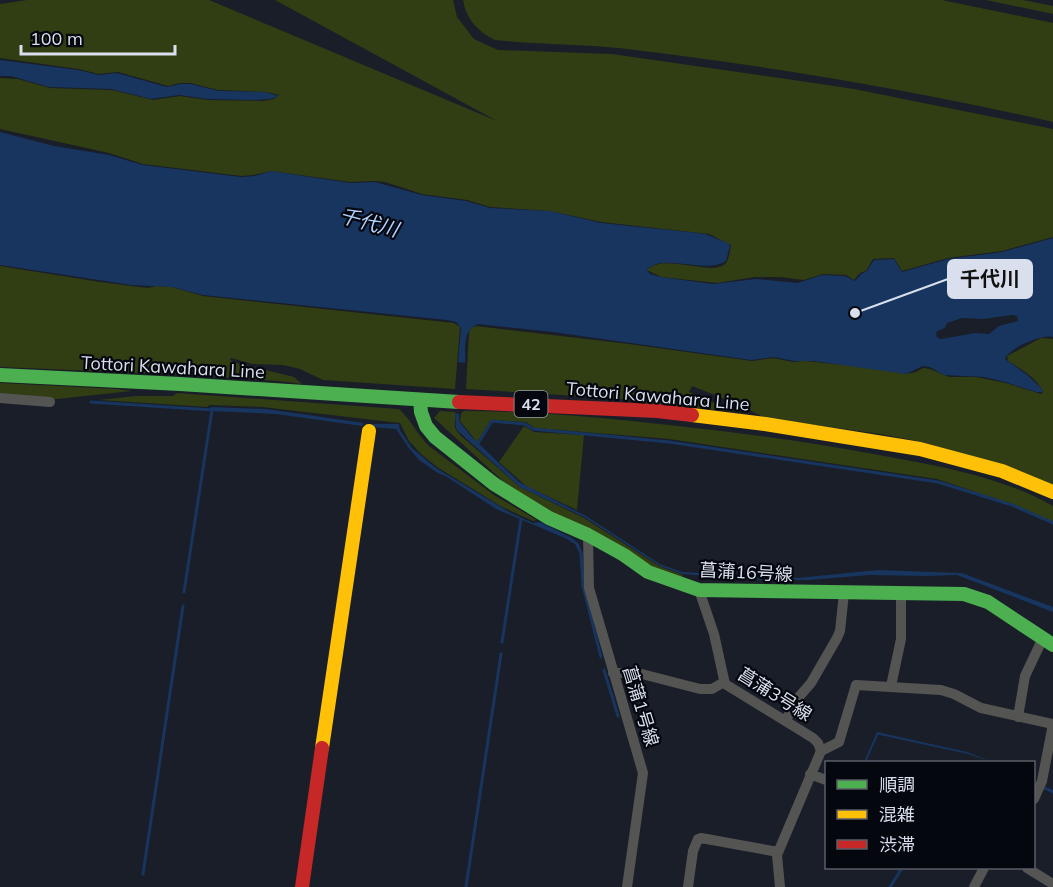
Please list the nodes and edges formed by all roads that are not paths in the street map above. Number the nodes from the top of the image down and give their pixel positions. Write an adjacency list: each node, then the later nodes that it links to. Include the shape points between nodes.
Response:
1 (0, 375): 3 (street, Tottori Kawahara Line / 42)
2 (0, 398): 4 (street)
3 (420, 400): 6 (street, Tottori Kawahara Line / 42, via 622,408 777,426 932,452 1002,471); 7 (street, 菖蒲16号線, via 426,426 435,437 494,484 549,518)
4 (50, 402)
5 (369, 431): 26 (street)
6 (1053, 492)
7 (588, 535): 8 (street, 菖蒲16号線, via 661,578); 12 (street, 菖蒲1号線, via 589,588)
8 (699, 590): 9 (street, 菖蒲16号線); 13 (street, 菖蒲3号線)
9 (844, 593): 10 (street, 菖蒲16号線); 16 (street, via 837,638)
10 (901, 593): 11 (street, 菖蒲16号線, via 976,596); 14 (street, via 902,639)
11 (1048, 642): 15 (street, via 1025,676)
12 (614, 673): 13 (street, via 638,673 699,689 712,689); 27 (street, 菖蒲1号線, via 643,773)
13 (724, 682): 16 (street, 菖蒲3号線)
14 (891, 686): 15 (street, via 941,690 981,708); 18 (street, via 856,685 840,742)
15 (1018, 717): 17 (street)
16 (786, 720): 18 (street, 菖蒲3号線, via 813,738)
17 (1053, 724): 21 (street, via 1042,781)
18 (820, 751): 19 (street)
19 (810, 774): 20 (street); 22 (street)
20 (825, 780)
21 (1035, 797)
22 (778, 852): 28 (street, via 698,839); 29 (street)
23 (983, 869): 30 (street)
24 (1030, 869): 25 (street)
25 (1053, 884)
26 (302, 887)
27 (627, 887)
28 (688, 887)
29 (780, 887)
30 (974, 887)

